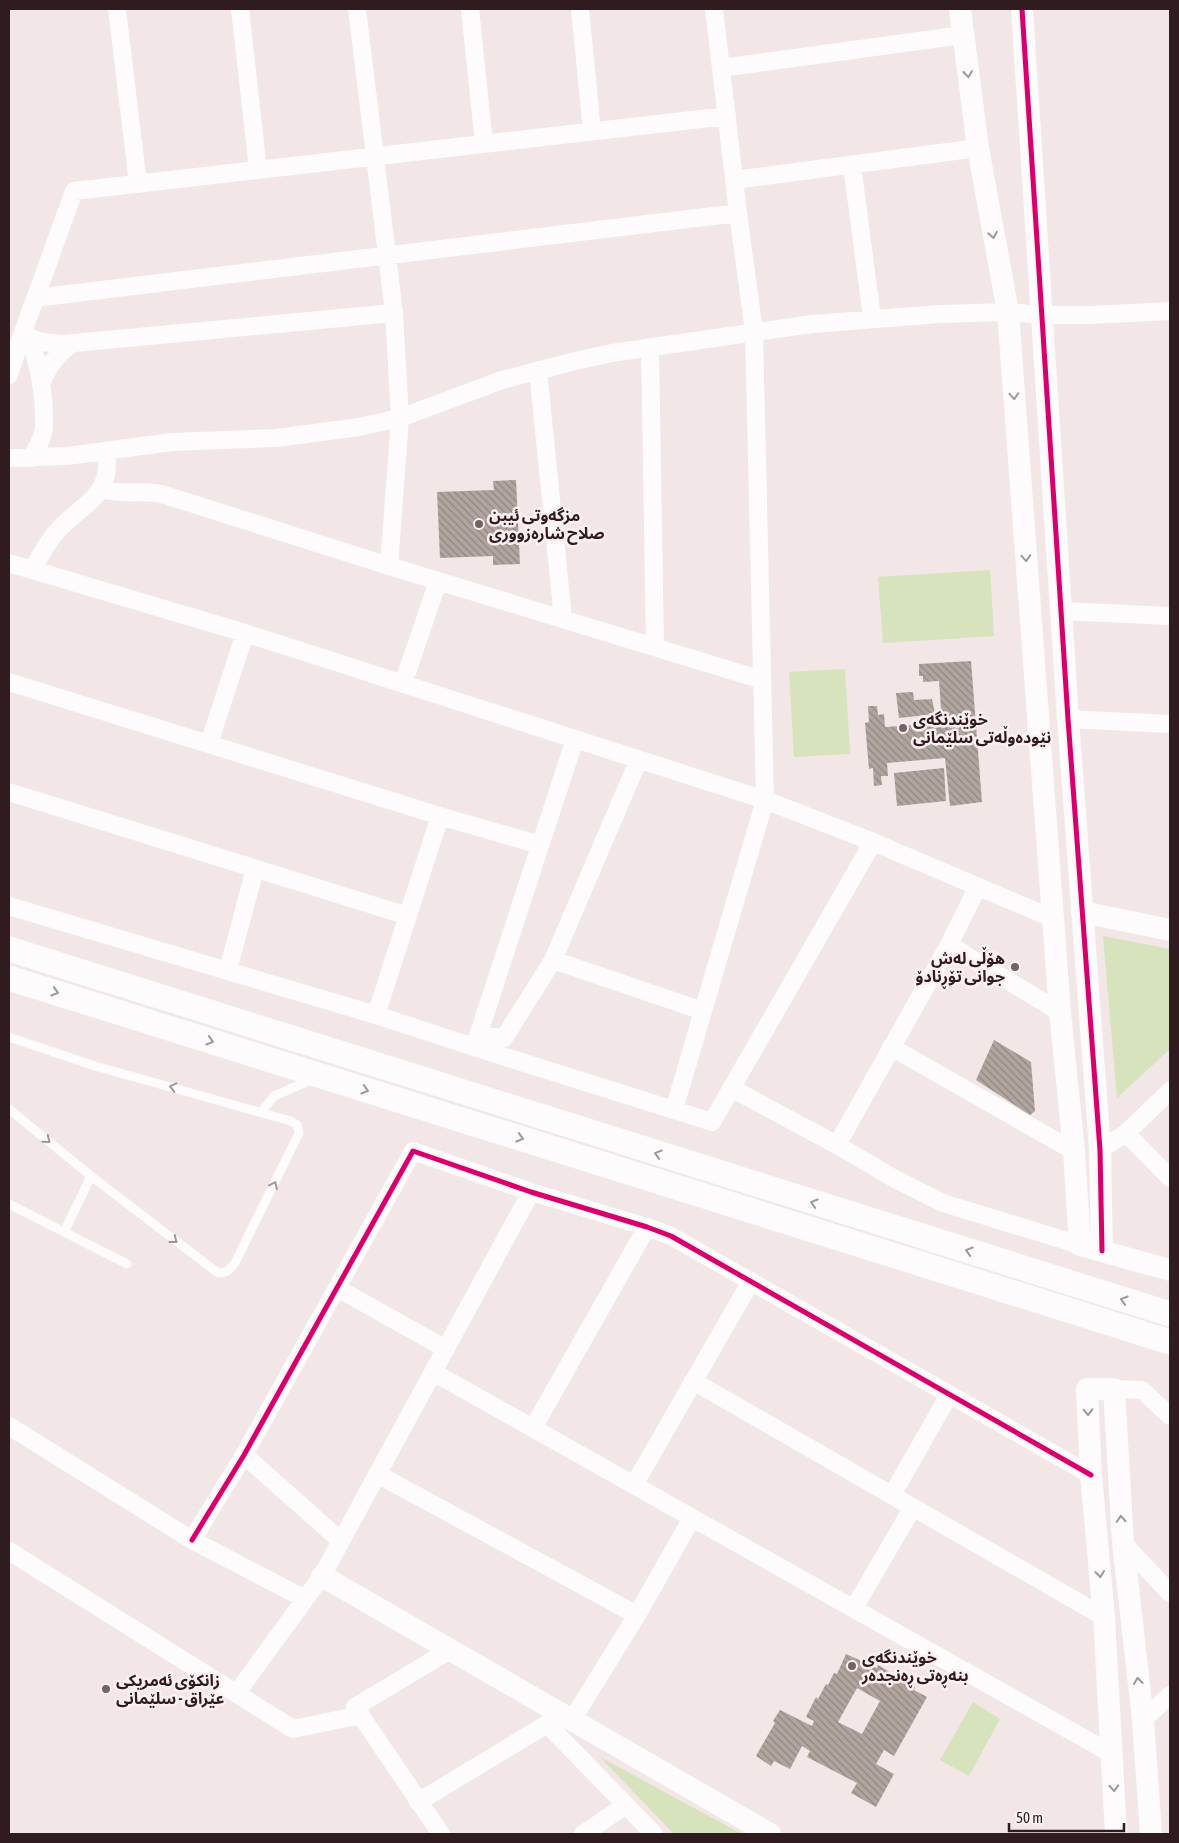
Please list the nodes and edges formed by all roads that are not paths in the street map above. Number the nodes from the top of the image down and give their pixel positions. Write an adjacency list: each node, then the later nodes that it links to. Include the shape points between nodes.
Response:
1 (117, 9): 19 (street)
2 (240, 9): 17 (street)
3 (357, 9): 15 (street)
4 (470, 9): 13 (street)
5 (580, 9): 12 (street)
6 (714, 9): 10 (street)
7 (960, 9): 9 (street)
8 (1022, 9): 26 (street)
9 (963, 35): 10 (street); 14 (street, one-way to 14)
10 (721, 68): 11 (street)
11 (727, 116): 12 (street); 18 (street)
12 (592, 131): 13 (street)
13 (484, 144): 15 (street)
14 (978, 148): 16 (street); 24 (street, one-way to 24)
15 (375, 156): 17 (street); 21 (street)
16 (852, 165): 18 (street); 27 (street)
17 (258, 170): 19 (street)
18 (734, 180): 20 (street)
19 (138, 184): 22 (street, via 74,191)
20 (738, 213): 21 (street); 28 (street)
21 (387, 256): 22 (street); 25 (street)
22 (35, 298): 29 (street)
23 (1170, 311): 26 (street)
24 (1008, 312): 26 (street); 27 (street); 63 (street, one-way to 63)
25 (394, 313): 30 (street); 35 (street)
26 (1043, 315): 46 (street)
27 (872, 318): 28 (street)
28 (754, 332): 31 (street); 51 (street)
29 (25, 336): 30 (street, via 53,344); 33 (street); 34 (street, via 37,361)
30 (73, 343): 34 (street, via 52,360)
31 (650, 348): 32 (street); 50 (street)
32 (538, 370): 35 (street); 48 (street)
33 (9, 375)
34 (41, 385): 36 (street)
35 (400, 418): 37 (street, via 276,438 172,442); 43 (street)
36 (44, 426): 38 (street); 40 (street, via 40,443)
37 (106, 452): 38 (street); 41 (street, via 108,471)
38 (67, 456): 40 (street)
39 (9, 458): 40 (street)
40 (31, 458)
41 (101, 489): 43 (street, via 165,495); 44 (street, via 89,504 58,530)
42 (9, 563): 44 (street)
43 (389, 566): 45 (street)
44 (33, 570): 49 (street)
45 (438, 580): 48 (street); 53 (street)
46 (1062, 611): 47 (street); 54 (street)
47 (1170, 616)
48 (563, 619): 50 (street)
49 (245, 633): 53 (street); 57 (street)
50 (655, 647): 51 (street)
51 (762, 680): 60 (street)
52 (9, 682): 57 (street)
53 (403, 684): 56 (street)
54 (1068, 719): 55 (street); 62 (street)
55 (1170, 724)
56 (575, 739): 58 (street); 65 (street)
57 (209, 744): 61 (street)
58 (639, 759): 60 (street); 75 (street)
59 (9, 792): 66 (street)
60 (765, 800): 64 (street); 78 (street)
61 (440, 816): 65 (street); 70 (street)
62 (1077, 826): 63 (street); 69 (street)
63 (1046, 827): 71 (street)
64 (873, 842): 67 (street); 85 (street)
65 (540, 845): 82 (street)
66 (255, 869): 70 (street); 76 (street)
67 (978, 886): 71 (street); 73 (street)
68 (9, 906): 76 (street)
69 (1082, 912): 72 (street); 92 (street)
70 (408, 916): 80 (street)
71 (1054, 918): 79 (street)
72 (1170, 930)
73 (948, 945): 79 (street); 83 (street)
74 (9, 950): 106 (main road, one-way to 74)
75 (552, 960): 78 (street); 82 (street, via 504,1038)
76 (228, 970): 80 (street)
77 (9, 978): 84 (main road, one-way to 84)
78 (704, 1011): 88 (street)
79 (1060, 1012): 93 (street)
80 (376, 1015): 82 (street)
81 (9, 1037): 89 (lane, one-way to 81, via 95,1066)
82 (476, 1041): 88 (street)
83 (891, 1047): 91 (street); 93 (street)
84 (320, 1075): 89 (lane, via 274,1096); 107 (main road, one-way to 107)
85 (731, 1088): 88 (street, via 712,1122); 91 (street)
86 (1170, 1091): 90 (street)
87 (9, 1109): 94 (lane, one-way to 94)
88 (674, 1110)
89 (262, 1112): 94 (lane, one-way to 89, via 212,1269 225,1273 235,1263 299,1133 294,1122)
90 (1126, 1133): 92 (street); 95 (street)
91 (837, 1145): 100 (street, via 943,1203)
92 (1100, 1150): 93 (street); 101 (street)
93 (1074, 1151): 100 (street)
94 (91, 1176): 99 (lane)
95 (1170, 1178)
96 (531, 1192): 98 (street); 105 (street, via 413,1151); 108 (street)
97 (9, 1204): 99 (lane)
98 (647, 1227): 104 (street, via 671,1236); 115 (street)
99 (64, 1232): 102 (lane)
100 (1080, 1245): 101 (street)
101 (1102, 1251): 103 (street)
102 (127, 1264)
103 (1170, 1270)
104 (751, 1281): 110 (street); 112 (street)
105 (337, 1288): 108 (street); 116 (street)
106 (1170, 1314)
107 (1170, 1342)
108 (446, 1348): 109 (street)
109 (433, 1372): 115 (street); 117 (street)
110 (693, 1382): 119 (street); 120 (street)
111 (1114, 1389): 113 (street, via 1142,1390); 118 (street, one-way to 118, via 1088,1389); 125 (street, one-way to 111)
112 (949, 1394): 118 (street); 120 (street)
113 (1170, 1416)
114 (9, 1426): 123 (street)
115 (533, 1428): 119 (street)
116 (244, 1455): 123 (street); 124 (street)
117 (377, 1474): 124 (street); 131 (street)
118 (1091, 1475): 132 (street, one-way to 132)
119 (634, 1485): 122 (street)
120 (892, 1495): 121 (street)
121 (913, 1507): 130 (street); 132 (street)
122 (692, 1518): 130 (street); 131 (street)
123 (192, 1540): 129 (street)
124 (341, 1541): 127 (street)
125 (1123, 1543): 128 (street); 138 (street, one-way to 125)
126 (9, 1552): 134 (street)
127 (322, 1576): 129 (street); 133 (street)
128 (1170, 1593)
129 (304, 1599): 134 (street)
130 (854, 1608): 139 (street)
131 (637, 1615): 137 (street)
132 (1104, 1617): 139 (street)
133 (450, 1650): 136 (street, via 355,1707); 137 (street)
134 (236, 1694): 136 (street, via 293,1729)
135 (1170, 1695): 138 (street)
136 (361, 1715): 140 (street)
137 (560, 1720): 140 (street); 141 (street); 145 (street)
138 (1143, 1720): 147 (street)
139 (1112, 1754): 146 (street, one-way to 146)
140 (418, 1802): 142 (street)
141 (626, 1805): 143 (street); 144 (street)
142 (441, 1834)
143 (583, 1834)
144 (654, 1834)
145 (770, 1834)
146 (1116, 1834)
147 (1151, 1834)

